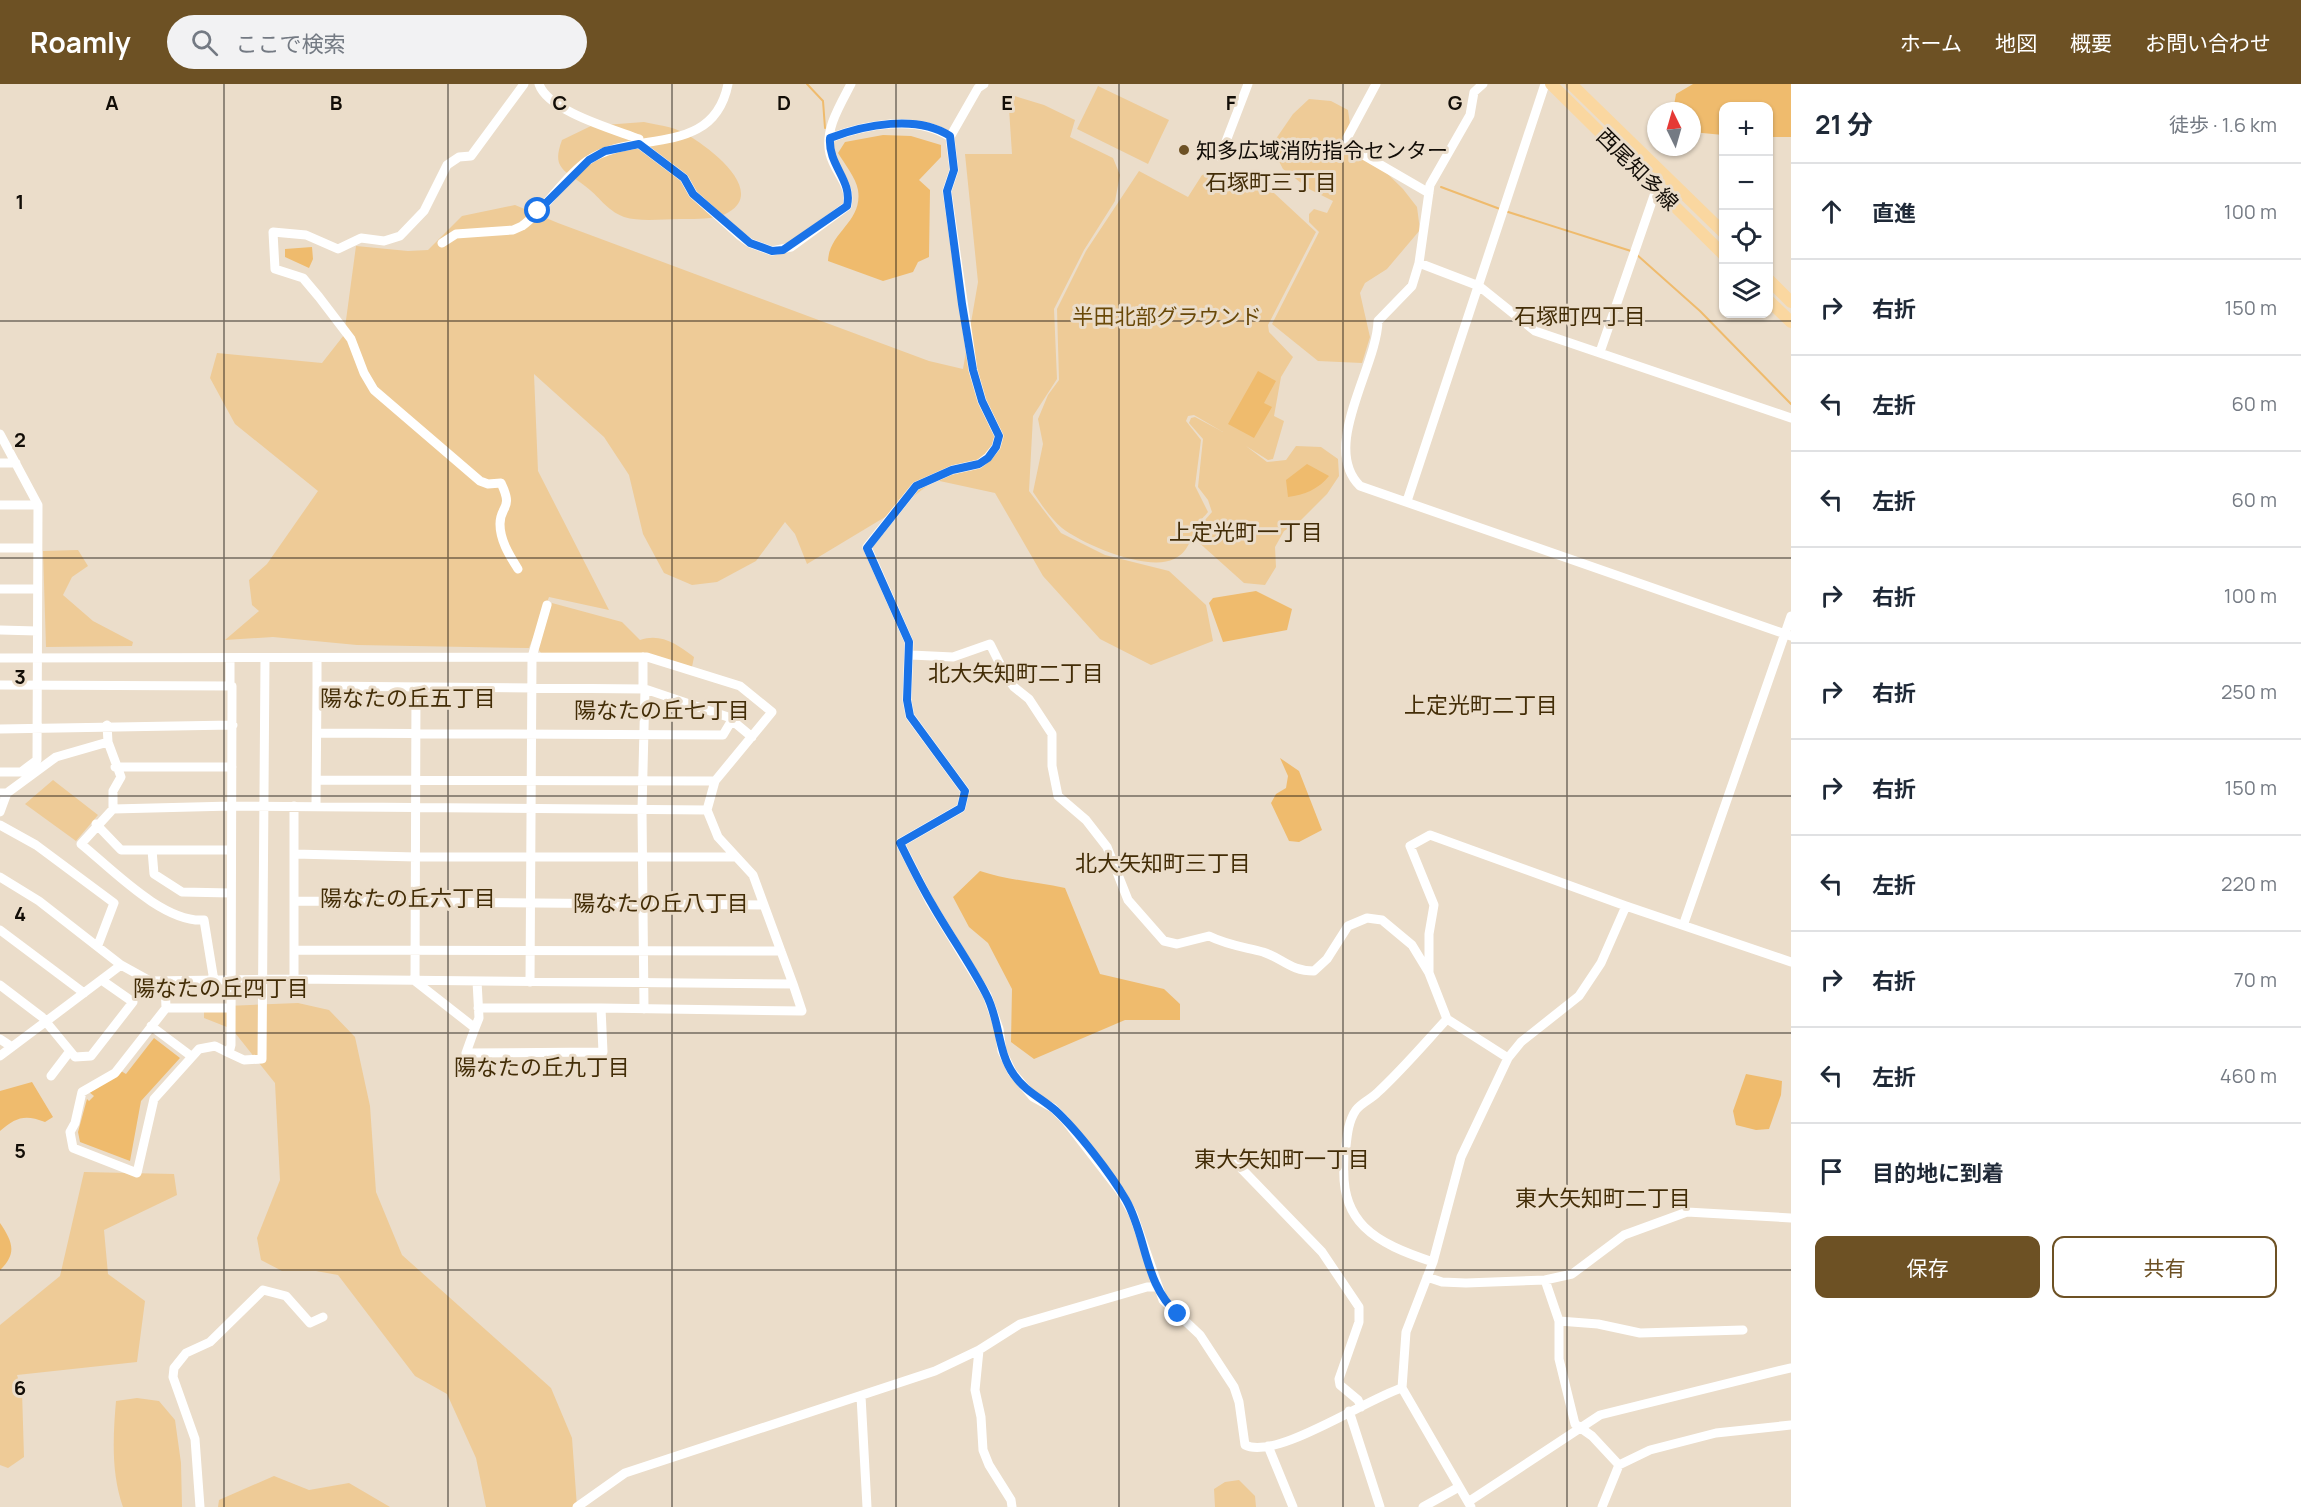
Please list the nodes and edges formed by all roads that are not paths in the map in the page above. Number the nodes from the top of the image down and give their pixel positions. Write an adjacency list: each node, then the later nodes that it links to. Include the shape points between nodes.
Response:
1 (524, 84): 37 (street, via 471,156 459,157 447,165 424,211 395,239 361,237 338,249 306,235 273,232 275,269 303,278 319,297 351,339 374,390 480,481 501,483 507,495 500,523 505,549)
2 (540, 84): 14 (street, via 549,99 573,113 639,139)
3 (728, 84): 14 (street, via 717,110 697,130 680,138)
4 (851, 84): 13 (street, via 832,122)
5 (984, 84): 12 (street)
6 (1248, 84): 15 (street)
7 (1376, 84): 17 (street, via 1347,138 1348,146)
8 (1483, 84): 17 (street, via 1474,92 1470,114)
9 (1545, 84): 23 (street)
10 (1551, 84): 16 (main road, 西尾知多線)
11 (1571, 84): 18 (main road, 西尾知多線)
12 (950, 136): 13 (street, via 902,124 848,131); 45 (street, via 954,170 947,191 962,304 973,370 999,436 996,447 979,464 952,470 916,486 868,543 867,553 907,635)
13 (830, 138): 14 (street, via 831,157 847,188 847,206 791,247 772,251 740,235 693,194 684,178)
14 (639, 144): 19 (street, via 605,151 589,160 522,226 456,234)
15 (1220, 157)
16 (1657, 187): 20 (main road, 西尾知多線); 27 (street)
17 (1429, 193): 21 (street)
18 (1719, 228)
19 (442, 243)
20 (1719, 250)
21 (1419, 263): 23 (street); 32 (street, via 1412,286 1378,321 1346,447 1348,471 1360,486)
22 (1773, 284): 24 (main road)
23 (1479, 286): 27 (street, via 1535,331); 32 (street)
24 (1791, 302)
25 (1773, 305): 26 (main road)
26 (1791, 322)
27 (1600, 352): 28 (street)
28 (1791, 417)
29 (0, 434): 31 (street)
30 (0, 463): 31 (street)
31 (16, 463): 34 (street)
32 (1407, 501): 44 (street)
33 (0, 505): 34 (street)
34 (38, 505): 36 (street)
35 (0, 548): 36 (street)
36 (37, 548): 39 (street)
37 (518, 569)
38 (0, 589): 39 (street)
39 (38, 589): 43 (street)
40 (547, 605): 46 (street)
41 (1791, 616): 44 (street)
42 (0, 630): 43 (street)
43 (37, 631): 50 (street)
44 (1788, 635): 107 (street)
45 (911, 655): 117 (street, via 953,657 990,644 1006,676 1029,699 1052,734 1052,766 1058,796 1096,832 1111,855 1128,900 1164,941 1177,944 1209,936 1224,944 1275,957 1297,971 1314,971 1327,959 1348,926 1377,918 1412,945); 153 (street, via 907,700 910,716 965,791 961,808 900,843 930,902 987,995 1002,1051 1012,1072 1033,1097 1065,1120 1120,1191 1136,1222)
46 (532, 657): 47 (street); 52 (street); 58 (street)
47 (643, 657): 59 (street); 69 (street, via 740,686 772,712)
48 (0, 658): 50 (street)
49 (230, 658): 50 (street); 51 (street); 55 (street)
50 (36, 659): 54 (street)
51 (265, 659): 52 (street); 81 (street)
52 (317, 659): 56 (street)
53 (0, 685): 54 (street)
54 (36, 685): 55 (street); 64 (street)
55 (230, 686): 62 (street)
56 (317, 686): 57 (street); 65 (street)
57 (416, 688): 58 (street); 67 (street)
58 (531, 688): 59 (street); 66 (street)
59 (644, 689): 60 (street); 68 (street)
60 (732, 720): 68 (street, via 723,735); 69 (street)
61 (107, 725): 62 (street); 64 (street); 70 (street)
62 (233, 725): 72 (street)
63 (0, 729): 64 (street)
64 (36, 729): 73 (street, via 37,760 21,772)
65 (319, 733): 67 (street); 74 (street)
66 (532, 734): 67 (street); 68 (street); 76 (street)
67 (416, 735): 75 (street)
68 (643, 735): 77 (street)
69 (752, 736): 78 (street)
70 (108, 742): 71 (street); 79 (street, via 56,757)
71 (115, 767): 72 (street); 85 (street, via 121,777 113,791)
72 (232, 767): 80 (street)
73 (0, 772)
74 (317, 780): 75 (street); 83 (street)
75 (416, 780): 76 (street); 84 (street)
76 (532, 780): 77 (street); 86 (street)
77 (643, 780): 78 (street); 87 (street)
78 (715, 781): 88 (street)
79 (4, 793): 89 (street)
80 (232, 806): 81 (street); 85 (street); 93 (street)
81 (264, 806): 82 (street); 119 (street)
82 (294, 806): 83 (street); 94 (street)
83 (316, 806): 84 (street)
84 (416, 808): 86 (street); 96 (street)
85 (113, 809): 90 (street)
86 (531, 809): 87 (street); 95 (street)
87 (642, 810): 88 (street); 98 (street)
88 (707, 810): 97 (street, via 717,837)
89 (0, 812)
90 (96, 824): 92 (street, via 121,850); 122 (street, via 81,844 162,909 190,921 204,920)
91 (0, 825): 109 (street, via 36,845 114,903)
92 (152, 850): 93 (street); 100 (street, via 154,874 182,892)
93 (231, 850): 100 (street)
94 (294, 854): 96 (street); 101 (street)
95 (531, 856): 96 (street); 98 (street); 103 (street)
96 (416, 857): 102 (street)
97 (734, 857): 98 (street); 105 (street, via 753,875)
98 (642, 858): 104 (street)
99 (0, 877): 109 (street)
100 (231, 893): 123 (street)
101 (294, 901): 102 (street); 112 (street)
102 (416, 903): 103 (street); 110 (street)
103 (531, 903): 104 (street); 111 (street)
104 (642, 905): 105 (street); 114 (street)
105 (765, 905): 113 (street)
106 (1626, 906): 107 (street); 117 (street, via 1430,835 1410,846 1434,905); 146 (street, via 1601,963 1578,996 1521,1042)
107 (1681, 924): 115 (street)
108 (0, 930): 130 (street)
109 (98, 945): 116 (street)
110 (415, 949): 111 (street); 112 (street); 124 (street)
111 (531, 949): 114 (street); 126 (street)
112 (294, 950): 118 (street)
113 (781, 951): 114 (street); 128 (street)
114 (642, 952): 127 (street)
115 (1791, 962)
116 (121, 965): 120 (street); 121 (street, via 150,981)
117 (1429, 973): 136 (street)
118 (294, 979): 119 (street); 124 (street)
119 (263, 980): 123 (street); 143 (street, via 262,1059 244,1060)
120 (103, 981): 130 (street); 142 (street, via 133,1002 91,1056 75,1057)
121 (165, 981): 122 (street); 131 (street)
122 (214, 981): 123 (street)
123 (231, 981): 132 (street)
124 (415, 981): 125 (street); 139 (street)
125 (477, 981): 126 (street); 133 (street)
126 (530, 982): 127 (street)
127 (643, 983): 128 (street); 135 (street)
128 (793, 984): 135 (street, via 802,1011)
129 (0, 985): 137 (street)
130 (84, 993): 137 (street)
131 (166, 1008): 132 (street); 138 (street)
132 (231, 1008): 143 (street)
133 (478, 1008): 134 (street); 139 (street)
134 (601, 1008): 135 (street); 139 (street, via 603,1052 466,1053)
135 (644, 1009)
136 (1447, 1020): 146 (street); 150 (street, via 1357,1109 1350,1121 1343,1168 1345,1198 1366,1230 1395,1249)
137 (46, 1023): 141 (street); 142 (street)
138 (151, 1026): 145 (street); 145 (street, via 115,1073 82,1092 70,1132 73,1148 137,1173 154,1099)
139 (475, 1028)
140 (0, 1039): 141 (street)
141 (12, 1047): 144 (street)
142 (70, 1051): 147 (street)
143 (229, 1053): 145 (street, via 207,1046)
144 (0, 1056)
145 (191, 1056)
146 (1508, 1058): 150 (street, via 1461,1158)
147 (51, 1076)
148 (1235, 1162): 161 (street, via 1322,1252 1359,1307 1357,1327 1339,1379)
149 (1791, 1218): 152 (street, via 1688,1212 1624,1235 1572,1274)
150 (1433, 1262): 151 (street)
151 (1427, 1277): 152 (street, via 1451,1283); 159 (street, via 1406,1332)
152 (1545, 1280): 155 (street)
153 (1156, 1287): 157 (street, via 1033,1319 1004,1332); 165 (street, via 1167,1305 1206,1342 1234,1387 1245,1445)
154 (323, 1317): 169 (street, via 310,1323 286,1296 263,1290 210,1342 186,1353 176,1364 173,1377 195,1439)
155 (1559, 1320): 156 (street, via 1640,1333); 164 (street, via 1559,1359 1575,1424)
156 (1743, 1329)
157 (979, 1350): 160 (street, via 935,1371); 172 (street, via 975,1390 983,1450)
158 (1790, 1369): 164 (street, via 1605,1413)
159 (1402, 1388): 161 (street); 167 (street)
160 (861, 1396): 170 (street, via 625,1473); 171 (street)
161 (1361, 1407): 162 (street)
162 (1349, 1411): 165 (street, via 1310,1432); 174 (street)
163 (1791, 1425): 166 (street, via 1716,1433 1650,1450)
164 (1579, 1426): 166 (street); 168 (street)
165 (1268, 1446): 173 (street)
166 (1619, 1465): 176 (street)
167 (1459, 1487): 168 (street); 175 (street)
168 (1470, 1504)
169 (200, 1507)
170 (577, 1507)
171 (867, 1507)
172 (1012, 1507)
173 (1293, 1507)
174 (1380, 1507)
175 (1423, 1507)
176 (1602, 1507)

